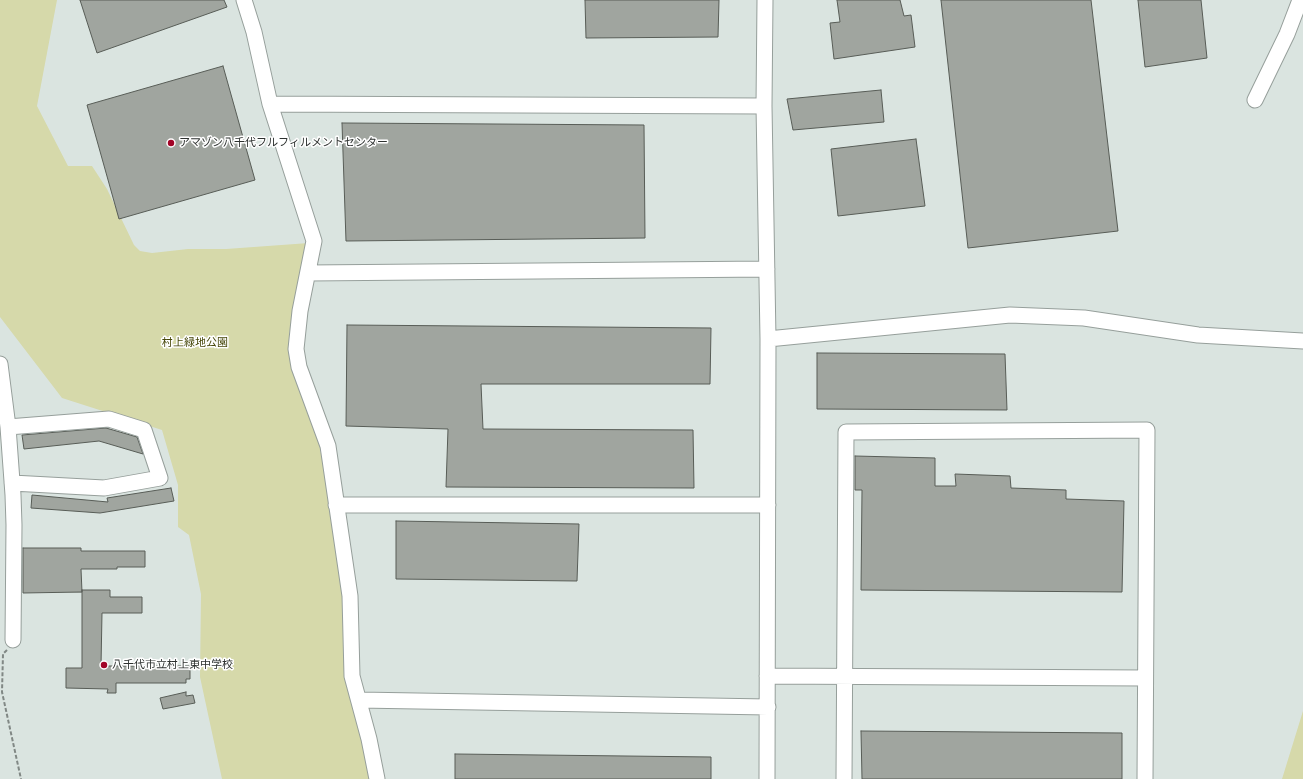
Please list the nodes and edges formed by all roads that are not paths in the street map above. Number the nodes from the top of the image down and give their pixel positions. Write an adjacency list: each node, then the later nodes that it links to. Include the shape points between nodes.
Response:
1 (244, 0): 5 (street)
2 (765, 0): 6 (street)
3 (1300, 0): 4 (street)
4 (1255, 100)
5 (270, 104): 6 (street); 8 (street, via 314,241)
6 (764, 106): 7 (street)
7 (767, 269): 8 (street); 9 (street)
8 (308, 274): 16 (street, via 300,311 296,349 328,446)
9 (768, 340): 10 (street, via 1010,315 1084,318 1198,335); 17 (street)
10 (1303, 341)
11 (0, 364): 12 (street)
12 (2, 392): 13 (street)
13 (8, 427): 14 (street); 15 (street, via 109,418 144,430 160,478 104,488)
14 (5, 446): 15 (street)
15 (8, 492): 18 (street, via 14,525)
16 (336, 505): 17 (street); 22 (street, via 350,596 352,676)
17 (768, 505): 19 (street)
18 (13, 640)
19 (767, 676): 20 (street); 23 (street)
20 (844, 676): 21 (street); 21 (street, via 846,432 1147,430); 26 (street)
21 (1145, 678): 27 (street)
22 (359, 700): 23 (street); 24 (street)
23 (768, 708): 25 (street)
24 (377, 779)
25 (767, 779)
26 (844, 779)
27 (1145, 779)

